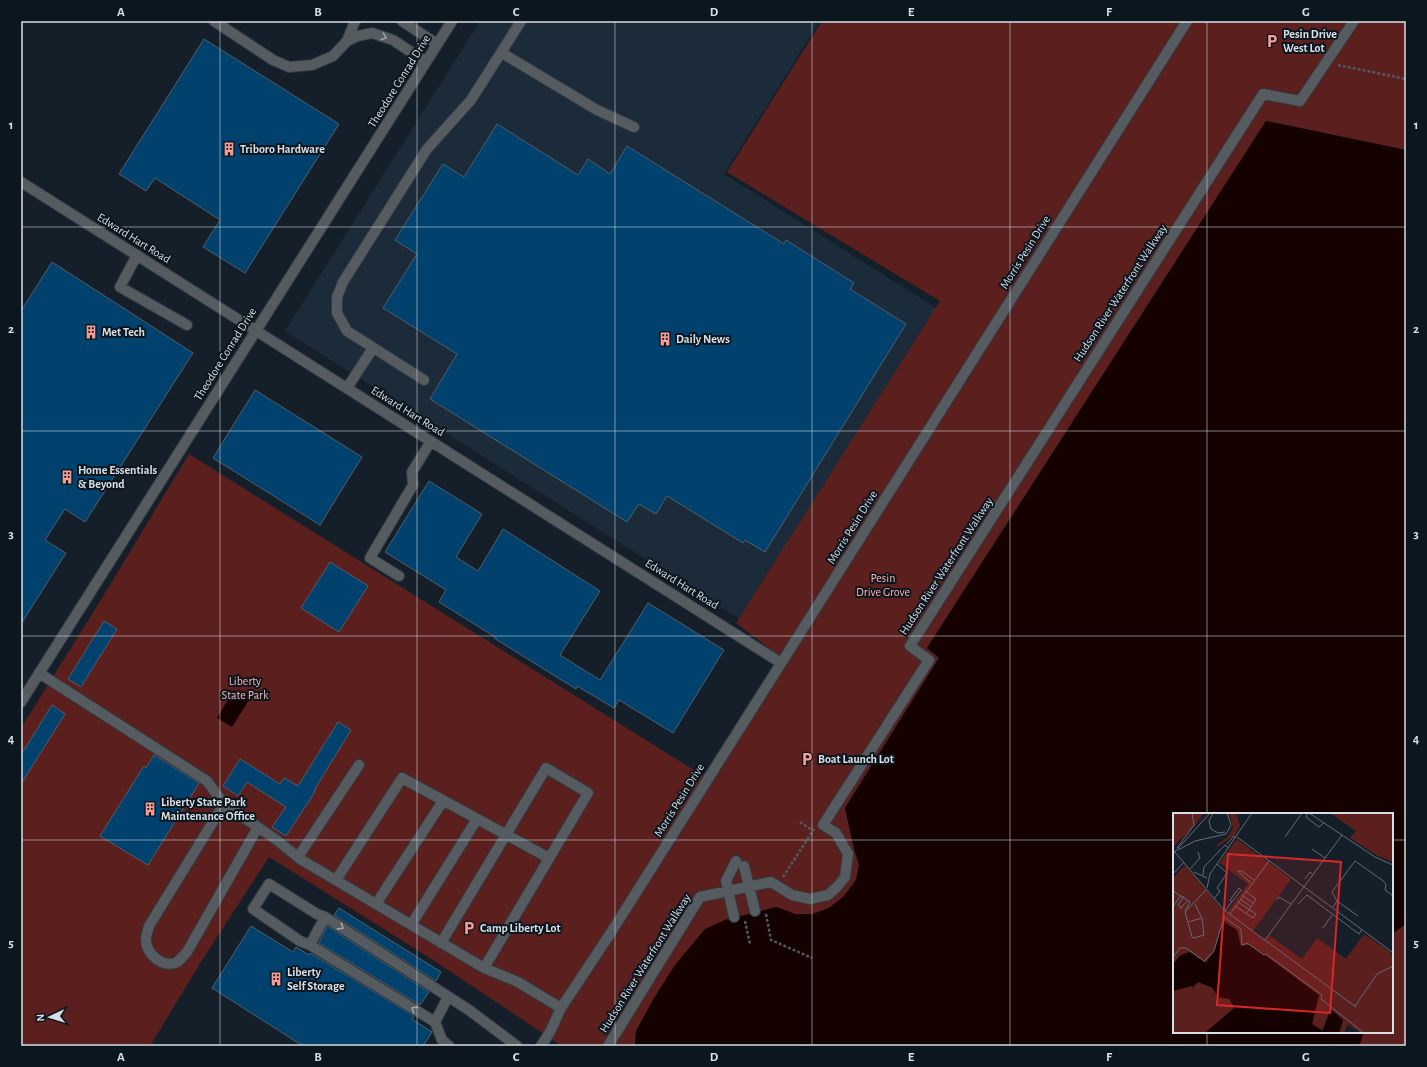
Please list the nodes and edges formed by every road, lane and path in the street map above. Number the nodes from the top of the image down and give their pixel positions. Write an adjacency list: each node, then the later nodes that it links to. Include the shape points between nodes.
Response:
1 (214, 21): 8 (street, via 273,60 289,67 312,65 333,56)
2 (355, 21): 8 (street)
3 (402, 21): 9 (street)
4 (452, 21): 9 (street, Theodore Conrad Drive)
5 (521, 21): 10 (street)
6 (1187, 21): 24 (street, Morris Pesin Drive)
7 (1354, 21): 12 (street, Hudson River Waterfront Walkway)
8 (347, 41): 11 (street, one-way to 11, via 372,33 393,40)
9 (437, 44): 11 (street, Theodore Conrad Drive)
10 (502, 53): 14 (street, via 597,110); 19 (street, via 471,100 427,149 343,282 337,297 337,313 347,331)
11 (426, 62): 18 (street, Theodore Conrad Drive)
12 (1326, 62): 13 (path); 32 (street, Hudson River Waterfront Walkway, via 1300,101 1263,94 910,646 929,660)
13 (1406, 79)
14 (634, 127)
15 (21, 182): 16 (street, Edward Hart Road)
16 (137, 255): 17 (street, via 120,287); 18 (street, Edward Hart Road)
17 (187, 325)
18 (256, 330): 21 (street, Edward Hart Road); 25 (street, Theodore Conrad Drive)
19 (373, 348): 20 (street); 21 (street)
20 (424, 380)
21 (347, 388): 22 (street, Edward Hart Road)
22 (430, 441): 23 (street, via 412,472 413,485 370,558); 24 (street, Edward Hart Road)
23 (399, 576)
24 (781, 663): 52 (street, Morris Pesin Drive)
25 (39, 673): 26 (street, Theodore Conrad Drive); 29 (street, via 207,781)
26 (21, 702)
27 (359, 765): 36 (street)
28 (443, 801): 30 (street); 38 (street, via 402,778); 42 (street)
29 (224, 804): 33 (street); 33 (street, via 149,926 146,939 149,952 158,961 167,964 177,962 187,952)
30 (477, 819): 35 (street); 46 (street)
31 (800, 822): 34 (path)
32 (823, 825): 34 (path); 39 (street, Hudson River Waterfront Walkway, via 836,833 848,854 845,876 837,887 828,895 810,899 792,895)
33 (258, 827): 36 (street)
34 (813, 830): 39 (path)
35 (506, 835): 37 (street); 37 (street, via 546,768 588,793); 47 (street)
36 (298, 857): 38 (street)
37 (549, 858): 50 (street)
38 (336, 880): 42 (street)
39 (777, 886): 40 (street, Hudson River Waterfront Walkway, via 771,882)
40 (749, 887): 41 (street, Hudson River Waterfront Walkway); 41 (street, via 740,864 726,881); 43 (street)
41 (728, 891): 45 (street); 57 (street, Hudson River Waterfront Walkway, via 700,897)
42 (376, 904): 46 (street)
43 (760, 912): 49 (path, via 772,940)
44 (326, 917): 48 (street); 48 (street, via 268,884 253,909); 51 (street, one-way to 51)
45 (734, 917)
46 (411, 925): 47 (street)
47 (441, 943): 50 (street)
48 (310, 945): 53 (street, one-way to 48)
49 (812, 958)
50 (484, 968): 52 (street, via 518,982)
51 (448, 997): 53 (street); 55 (street)
52 (561, 1008): 56 (street, Morris Pesin Drive)
53 (435, 1022): 54 (street, via 442,1040)
54 (449, 1046)
55 (516, 1046)
56 (541, 1046)
57 (608, 1046)

